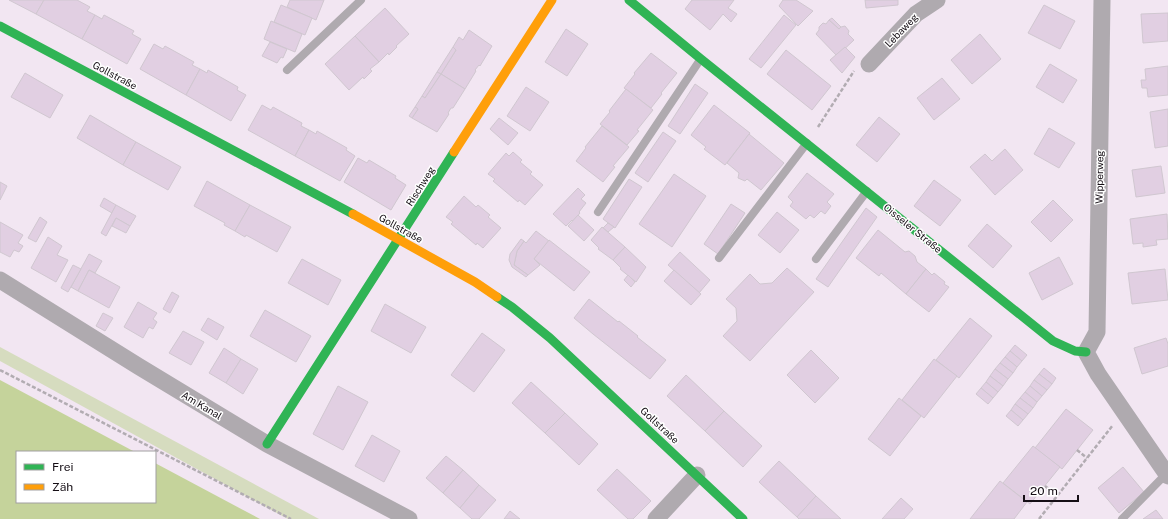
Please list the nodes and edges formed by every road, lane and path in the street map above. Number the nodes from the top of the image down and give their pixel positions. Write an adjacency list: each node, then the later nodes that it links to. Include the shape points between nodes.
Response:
1 (361, 0): 9 (lane)
2 (552, 0): 13 (street, Rischweg)
3 (629, 0): 7 (street, Oisseler Straße)
4 (937, 0): 8 (street, Lebaweg, via 916,14)
5 (1102, 0): 17 (street, Wipperweg, via 1097,332)
6 (0, 26): 13 (street, Gollstraße)
7 (701, 59): 10 (street, Oisseler Straße); 12 (lane)
8 (869, 64): 10 (path, via 855,70)
9 (287, 70)
10 (807, 142): 11 (street, Oisseler Straße); 14 (lane)
11 (868, 191): 15 (lane); 17 (street, Oisseler Straße, via 1053,341 1074,351)
12 (598, 212)
13 (399, 239): 20 (street, Rischweg); 23 (street, Gollstraße, via 475,282 512,307 550,338)
14 (719, 258)
15 (816, 259)
16 (0, 280): 20 (street, Am Kanal)
17 (1086, 352): 24 (street, via 1098,374)
18 (0, 370): 27 (path)
19 (1106, 433): 22 (path)
20 (267, 444): 28 (street, Am Kanal)
21 (1077, 450): 22 (path)
22 (1087, 458): 26 (path)
23 (697, 475): 29 (street); 30 (street, Gollstraße)
24 (1167, 475): 32 (lane)
25 (1045, 486): 26 (path)
26 (1057, 496): 31 (path)
27 (291, 519)
28 (409, 519)
29 (656, 519)
30 (743, 519)
31 (1039, 519)
32 (1122, 519)

